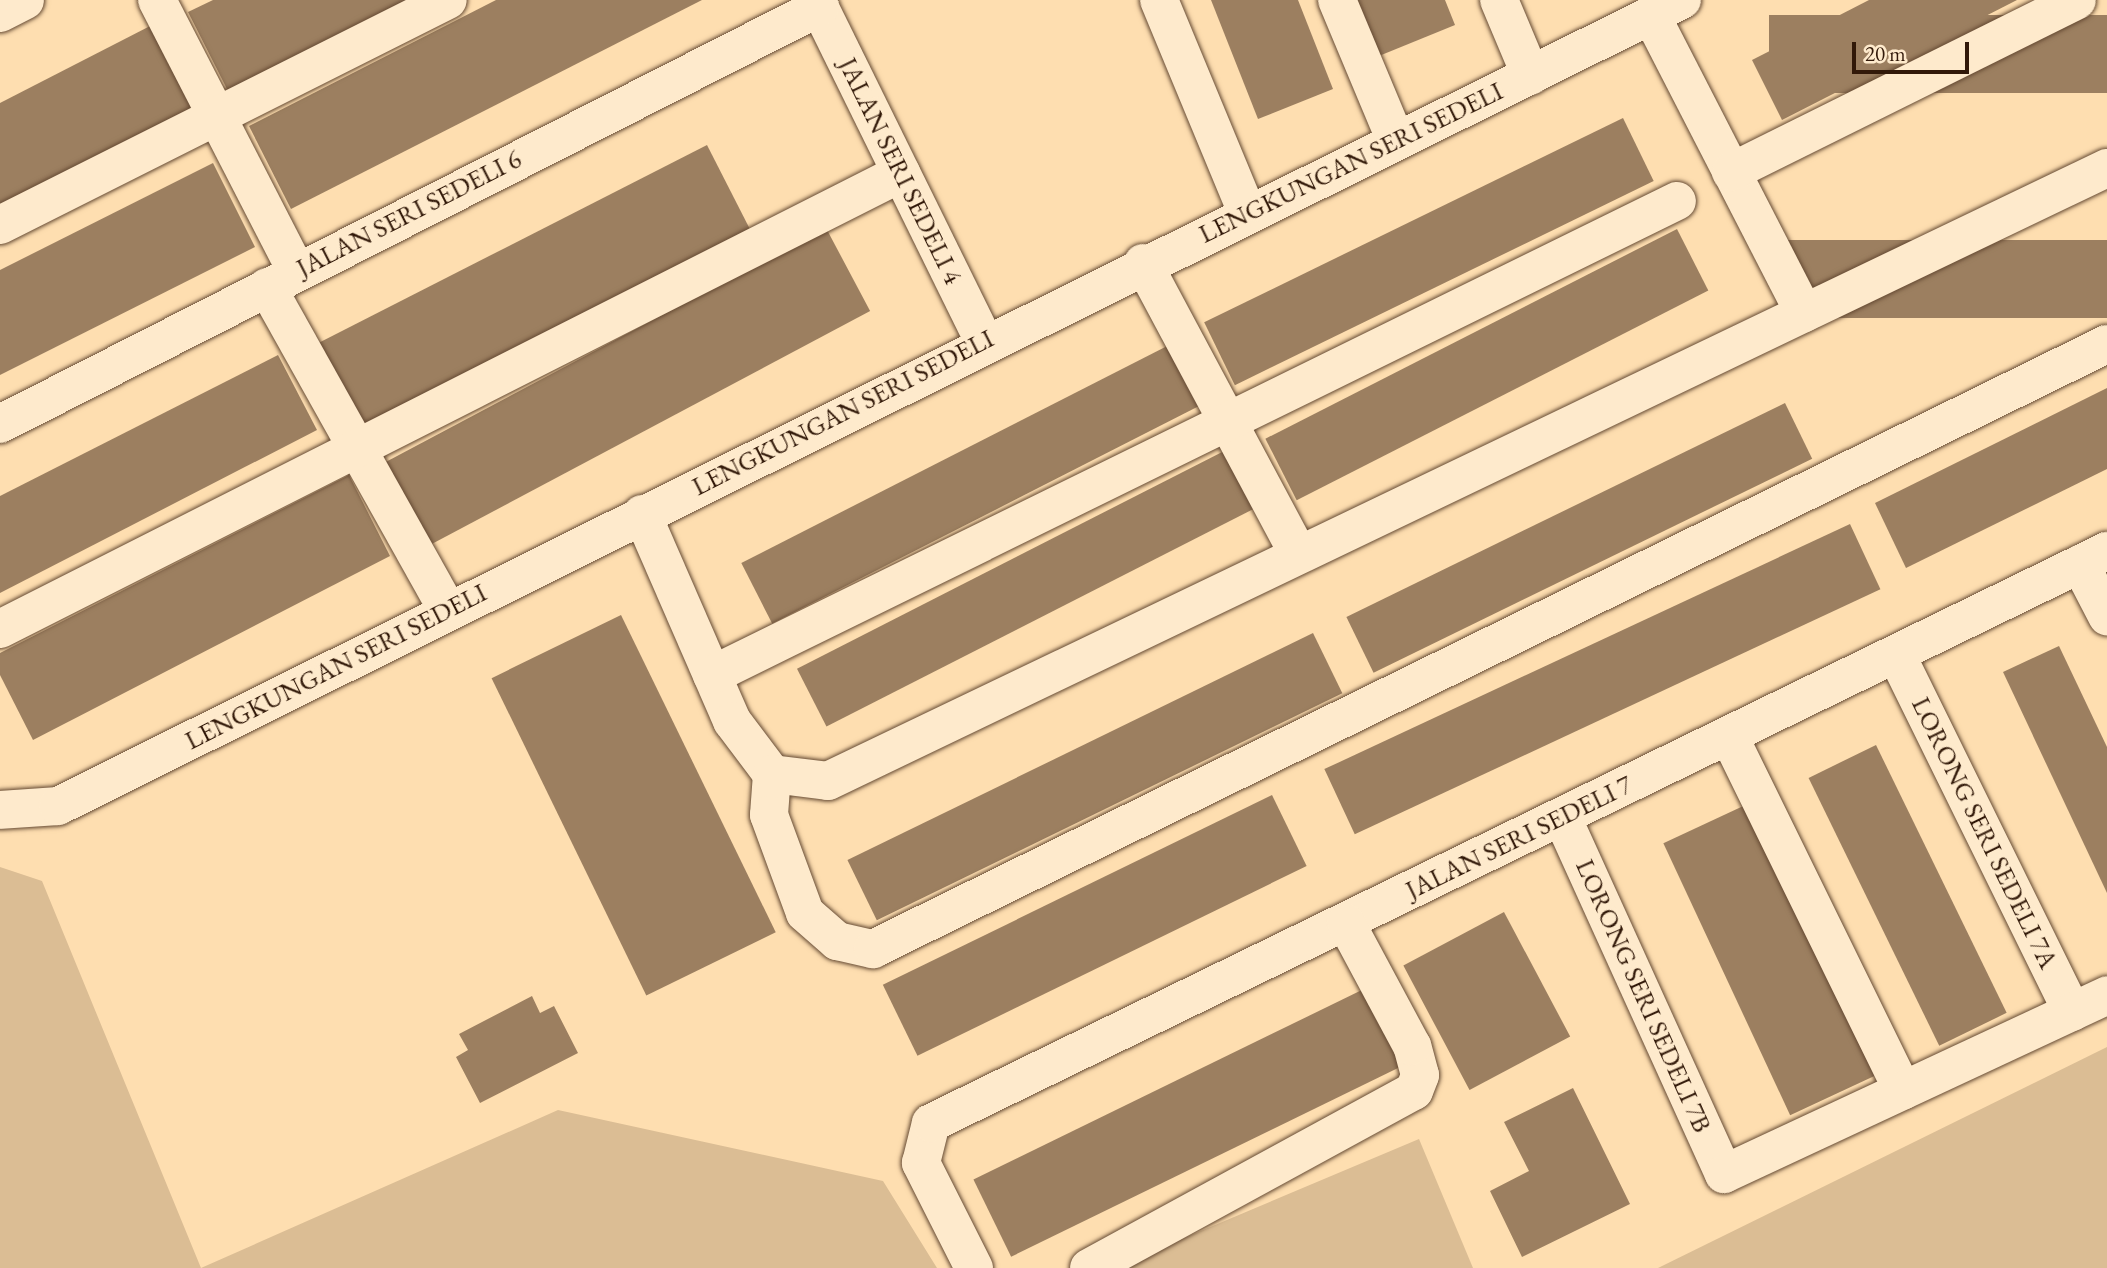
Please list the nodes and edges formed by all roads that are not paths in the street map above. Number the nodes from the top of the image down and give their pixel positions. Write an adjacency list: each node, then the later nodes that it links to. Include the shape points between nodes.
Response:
1 (25, 0): 10 (street)
2 (157, 0): 12 (street)
3 (448, 0): 12 (street)
4 (1159, 0): 18 (street)
5 (1337, 0): 13 (street)
6 (1499, 0): 11 (street)
7 (2077, 0): 15 (street)
8 (818, 4): 16 (street, JALAN SERI SEDELI 4); 21 (street, JALAN SERI SEDELI 6)
9 (1667, 8): 11 (street, LENGKUNGAN SERI SEDELI); 15 (street)
10 (0, 13)
11 (1531, 76): 13 (street, LENGKUNGAN SERI SEDELI)
12 (218, 119): 19 (street); 21 (street)
13 (1396, 141): 18 (street, LENGKUNGAN SERI SEDELI)
14 (2107, 168): 22 (street)
15 (1731, 172): 22 (street)
16 (901, 173): 23 (street, JALAN SERI SEDELI 4); 27 (street)
17 (1677, 201): 25 (street)
18 (1247, 212): 20 (street, LENGKUNGAN SERI SEDELI)
19 (0, 225)
20 (1143, 263): 23 (street, LENGKUNGAN SERI SEDELI); 25 (street)
21 (281, 279): 26 (street, JALAN SERI SEDELI 6); 27 (street)
22 (1804, 313): 29 (street)
23 (984, 341): 28 (street, LENGKUNGAN SERI SEDELI)
24 (2107, 344): 37 (street, via 873,949 836,941 805,913 769,815)
25 (1228, 420): 29 (street); 35 (street)
26 (0, 424)
27 (357, 448): 31 (street); 33 (street)
28 (642, 514): 31 (street, LENGKUNGAN SERI SEDELI); 35 (street)
29 (1297, 552): 37 (street, via 828,781)
30 (2093, 558): 32 (street); 34 (street, JALAN SERI SEDELI 7)
31 (447, 611): 38 (street, LENGKUNGAN SERI SEDELI, via 58,806)
32 (2107, 616)
33 (0, 629)
34 (1896, 654): 36 (street, JALAN SERI SEDELI 7); 42 (street, LORONG SERI SEDELI 7A)
35 (712, 675): 37 (street, via 732,721)
36 (1729, 736): 39 (street, JALAN SERI SEDELI 7); 43 (street)
37 (772, 774)
38 (0, 810)
39 (1562, 817): 40 (street, JALAN SERI SEDELI 7); 43 (street, LORONG SERI SEDELI 7B, via 1724,1174)
40 (1346, 923): 44 (street, JALAN SERI SEDELI 7, via 930,1123 921,1163); 45 (street, via 1412,1046 1420,1075 1414,1091)
41 (2107, 995): 42 (street)
42 (2072, 1012): 43 (street)
43 (1903, 1091)
44 (974, 1268)
45 (1089, 1268)

